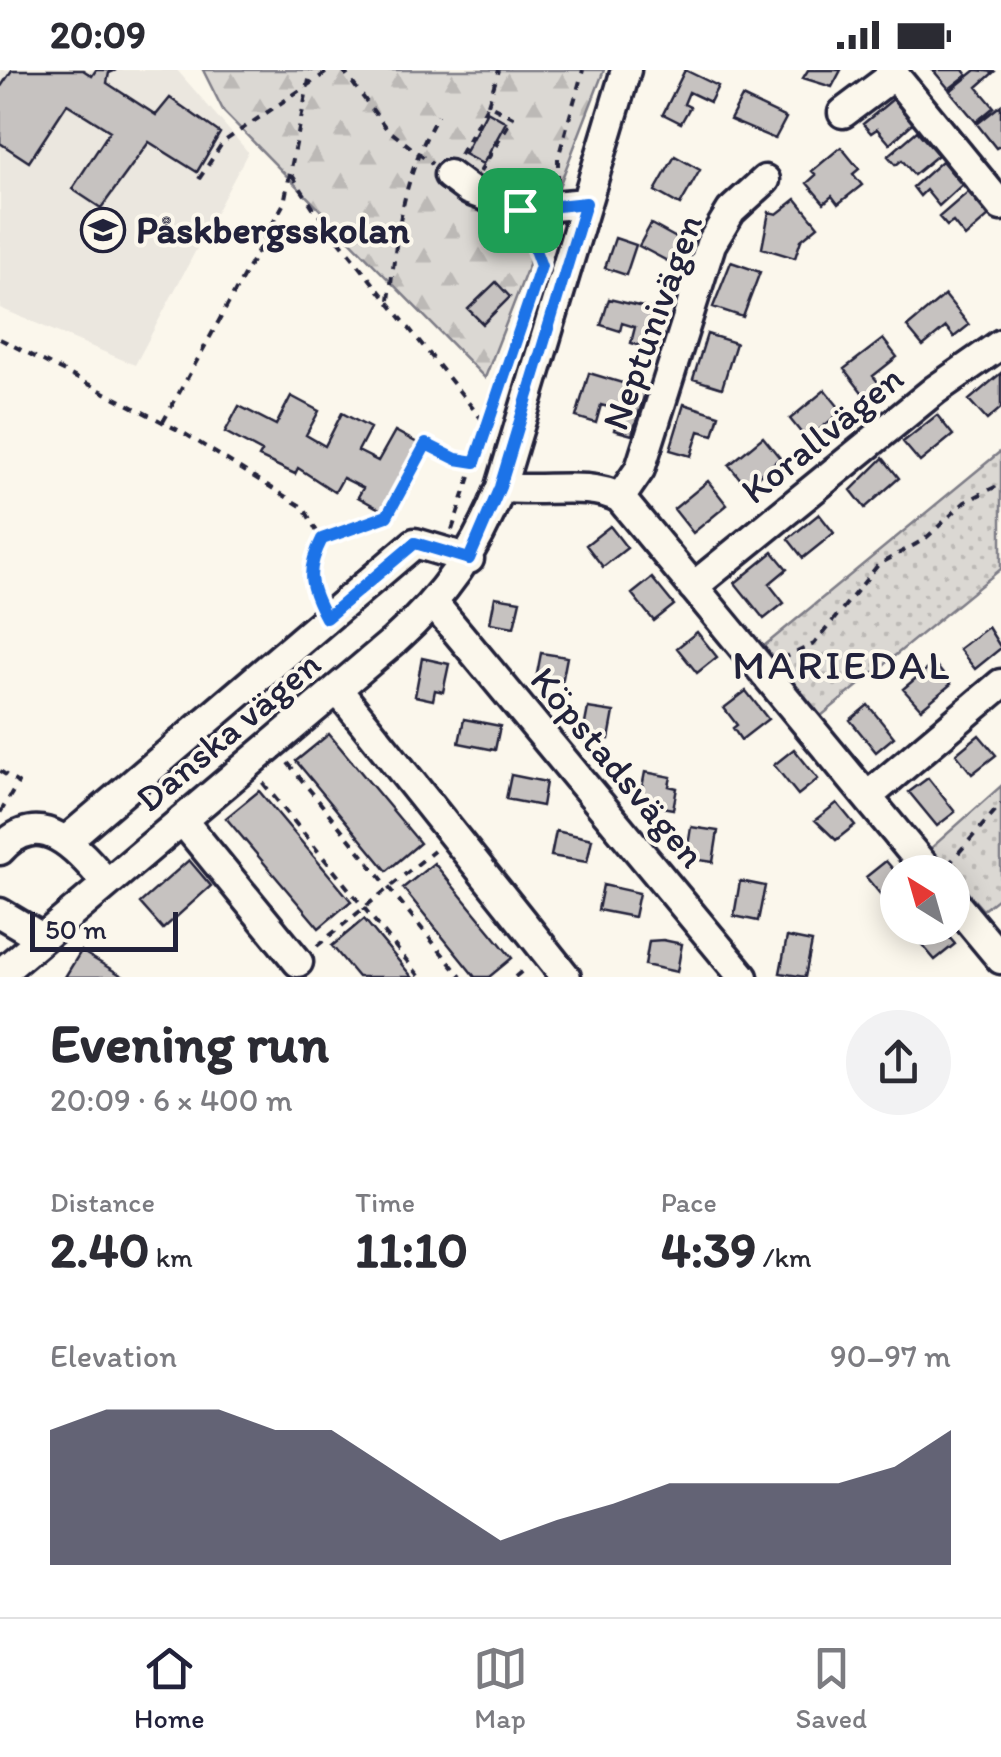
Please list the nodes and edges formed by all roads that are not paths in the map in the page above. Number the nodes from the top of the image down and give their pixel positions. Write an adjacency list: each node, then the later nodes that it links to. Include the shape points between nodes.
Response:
1 (626, 70): 6 (street, Danska vägen)
2 (893, 72): 3 (street); 7 (street)
3 (843, 113)
4 (765, 180): 10 (street, Neptunivägen, via 731,210 711,244 640,469)
5 (459, 183): 6 (street, via 520,210)
6 (572, 204): 9 (street, Danska vägen)
7 (1001, 206)
8 (1001, 344): 12 (street, Korallvägen)
9 (500, 487): 10 (street, via 597,490); 11 (street, Danska vägen)
10 (620, 498): 12 (street)
11 (457, 555): 13 (street, Danska vägen); 18 (street, via 415,543)
12 (694, 587): 16 (street)
13 (434, 604): 15 (street, Danska vägen); 29 (street, Köpstadsvägen)
14 (1001, 684): 16 (street)
15 (337, 689): 17 (street, Danska vägen); 28 (street)
16 (867, 797): 20 (street)
17 (182, 820): 21 (street, Danska vägen); 26 (street)
18 (67, 840): 19 (street, via 45,830 23,831); 21 (street)
19 (0, 850)
20 (915, 855)
21 (106, 882): 24 (street, Danska vägen)
22 (0, 913): 24 (street)
23 (970, 922): 25 (street)
24 (42, 938): 27 (street, Danska vägen)
25 (1001, 959)
26 (298, 962)
27 (0, 974)
28 (566, 977)
29 (743, 977)

